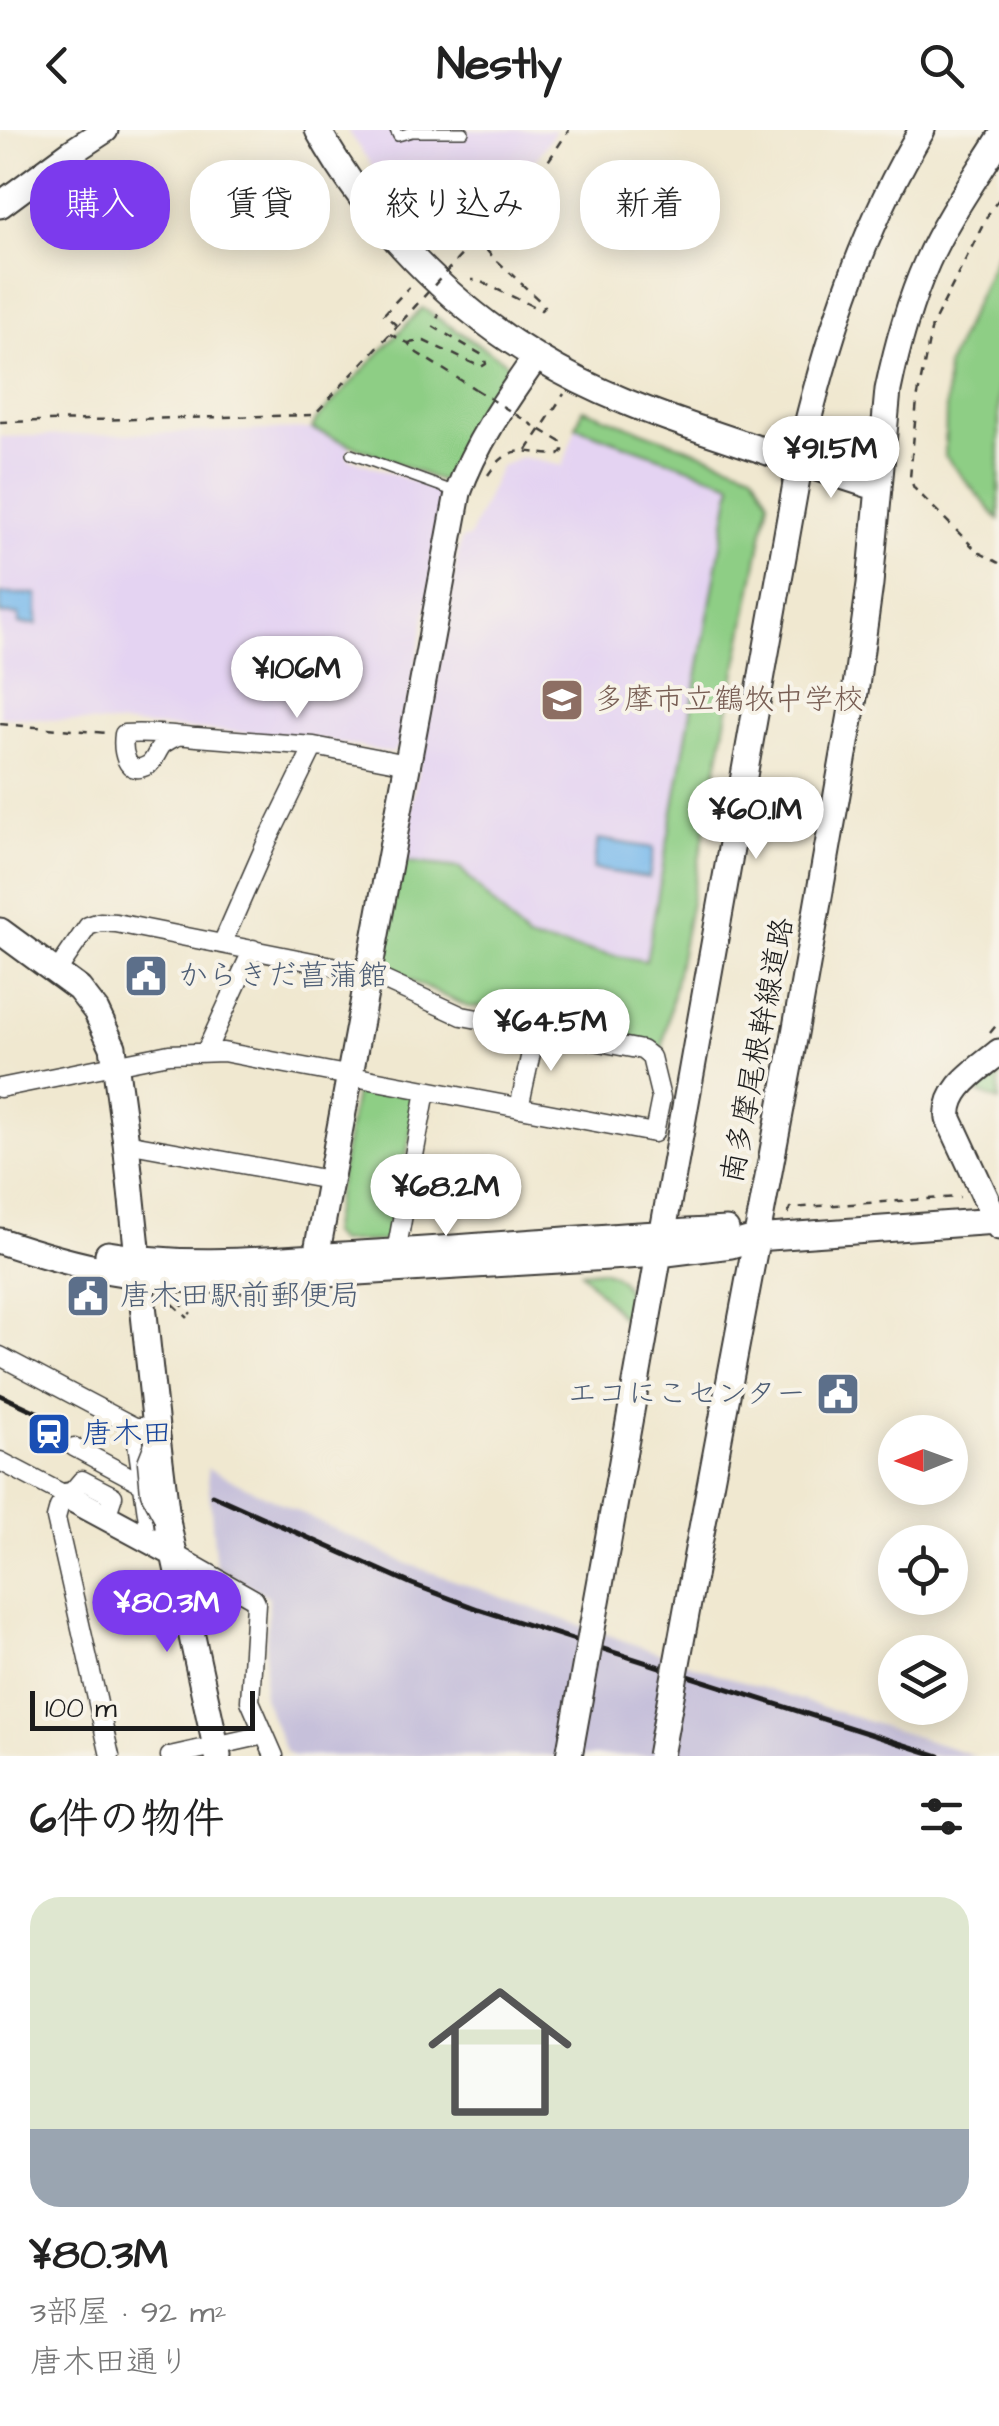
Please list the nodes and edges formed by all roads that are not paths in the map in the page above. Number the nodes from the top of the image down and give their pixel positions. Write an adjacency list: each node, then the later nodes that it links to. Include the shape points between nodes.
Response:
1 (105, 130): 7 (main road)
2 (318, 130): 8 (main road, via 353,186 425,268)
3 (395, 130): 5 (lane, via 398,136)
4 (922, 130): 10 (main road, 南多摩尾根幹線道路, via 845,292)
5 (464, 132)
6 (999, 140): 11 (main road, 南多摩尾根幹線道路, via 934,247 908,311 888,390)
7 (0, 206)
8 (536, 357): 10 (main road, via 654,414); 12 (main road, via 478,447)
9 (351, 454): 12 (lane)
10 (799, 462): 11 (main road); 35 (main road, 南多摩尾根幹線道路)
11 (879, 488): 33 (main road, 南多摩尾根幹線道路, via 856,686)
12 (458, 493): 15 (main road)
13 (178, 736): 13 (street, via 140,767 123,755 124,734); 14 (street)
14 (314, 746): 15 (street); 17 (street)
15 (407, 764): 20 (main road)
16 (0, 931): 19 (main road)
17 (222, 944): 18 (street); 19 (street, via 100,922 88,926)
18 (253, 950): 20 (street); 22 (street)
19 (56, 970): 24 (main road, via 96,1010)
20 (368, 972): 21 (street, via 462,1016); 25 (main road)
21 (536, 1030): 28 (street); 28 (street, via 642,1050 651,1058 661,1098 654,1133)
22 (206, 1051): 24 (street); 25 (street)
23 (999, 1052): 32 (main road, via 950,1096 948,1108)
24 (116, 1064): 26 (street); 29 (main road)
25 (348, 1075): 27 (street); 30 (main road)
26 (0, 1088)
27 (426, 1091): 28 (street); 36 (street)
28 (520, 1108)
29 (126, 1143): 30 (street); 38 (main road)
30 (329, 1180): 37 (main road)
31 (0, 1222): 38 (main road)
32 (998, 1224): 33 (main road)
33 (755, 1238): 35 (main road, via 731,1245); 52 (main road, 南多摩尾根幹線道路, bridge)
34 (0, 1241): 38 (main road, via 72,1264)
35 (661, 1243): 36 (main road); 38 (main road, via 225,1280 184,1281); 51 (main road, 南多摩尾根幹線道路, bridge)
36 (396, 1252): 37 (main road)
37 (316, 1257): 38 (main road)
38 (139, 1268): 40 (main road)
39 (0, 1356): 40 (street)
40 (149, 1434): 43 (street); 45 (main road, bridge)
41 (74, 1447): 43 (street)
42 (0, 1460): 44 (street)
43 (144, 1485): 45 (street)
44 (67, 1496): 45 (main road, via 106,1517); 48 (street, via 56,1518)
45 (161, 1532): 46 (street, via 254,1599 250,1701); 47 (main road)
46 (264, 1735): 47 (street); 50 (street)
47 (217, 1751): 49 (street)
48 (110, 1756)
49 (170, 1756)
50 (274, 1756)
51 (568, 1756)
52 (660, 1756)

